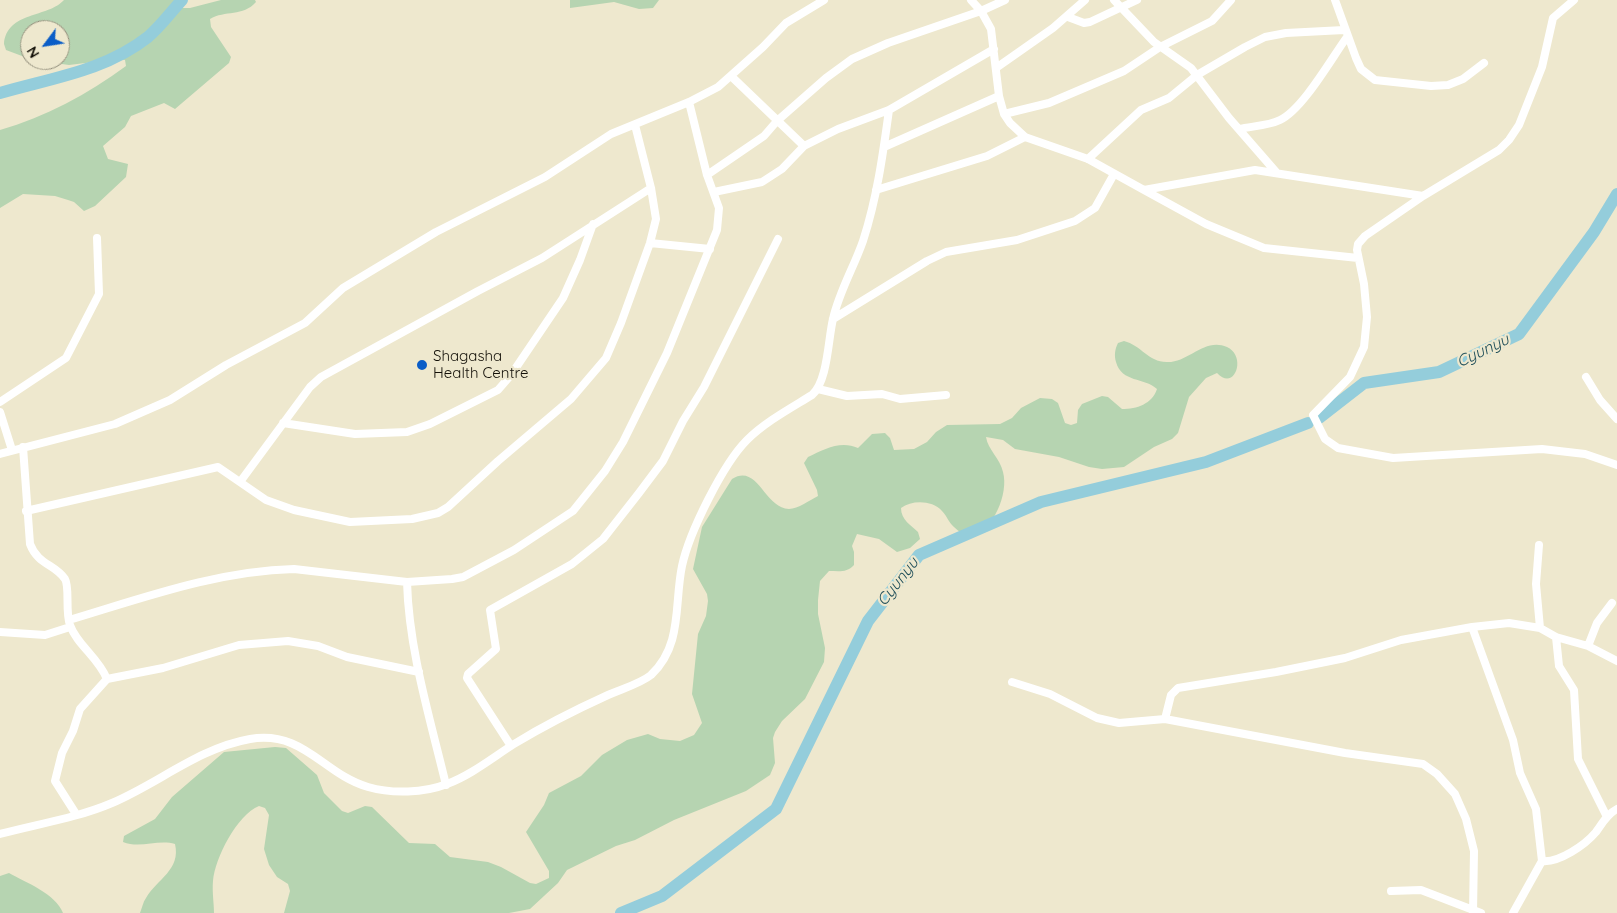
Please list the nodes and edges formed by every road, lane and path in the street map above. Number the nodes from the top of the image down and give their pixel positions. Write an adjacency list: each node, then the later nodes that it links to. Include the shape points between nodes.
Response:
1 (824, 0): 19 (street, via 786,24)
2 (971, 0): 11 (street)
3 (1005, 0): 11 (street)
4 (1085, 0): 12 (street)
5 (1114, 0): 10 (street)
6 (1137, 0): 10 (street)
7 (1231, 0): 14 (street, via 1212,21)
8 (1335, 0): 13 (street)
9 (1574, 0): 38 (street, via 1553,18 1542,67 1509,140 1485,159)
10 (1122, 9): 12 (street, via 1084,23); 14 (street)
11 (980, 11): 15 (street, via 991,29); 24 (street, via 859,55 826,78)
12 (1068, 16): 17 (street)
13 (1346, 33): 16 (street, via 1361,69 1375,80 1448,85 1463,79); 18 (street, via 1286,33 1265,37); 26 (street, via 1303,100 1289,115 1278,121)
14 (1160, 47): 18 (street); 23 (street, via 1108,79 1049,103)
15 (994, 50): 17 (street); 22 (street)
16 (1484, 63)
17 (996, 68): 20 (street)
18 (1197, 75): 26 (street); 30 (street, via 1169,98 1141,110)
19 (732, 76): 21 (street); 24 (street)
20 (999, 96): 23 (street); 29 (street)
21 (689, 102): 25 (street); 33 (street)
22 (889, 110): 28 (street); 29 (street)
23 (1004, 114): 27 (street)
24 (777, 121): 28 (street); 33 (street, via 764,136)
25 (635, 125): 34 (street); 53 (street, via 603,138 545,177 436,232 343,288 305,323 226,365 170,400 115,424)
26 (1239, 129): 31 (street)
27 (1026, 137): 30 (street); 35 (street, via 987,156)
28 (804, 146): 37 (street, via 782,169 762,182)
29 (884, 147): 35 (street)
30 (1088, 159): 32 (street)
31 (1276, 172): 36 (street, via 1255,170); 38 (street, via 1344,186)
32 (1114, 174): 36 (street); 45 (street, via 1095,208 1075,221 1017,240 946,252)
33 (707, 176): 37 (street)
34 (651, 188): 39 (street); 42 (street, via 656,219)
35 (876, 190): 45 (street, via 862,242)
36 (1144, 190): 44 (street, via 1206,224 1264,248)
37 (714, 192): 43 (street, via 719,218)
38 (1423, 196): 44 (street, via 1365,236 1358,244)
39 (593, 224): 52 (street, via 542,258 321,377); 52 (street, via 566,293 498,390 407,432 355,434)
40 (97, 238): 49 (street, via 99,294 73,347 66,358)
41 (778, 239): 73 (street, via 704,387 663,461 639,493 603,539 572,564 490,610 496,649 467,678)
42 (650, 243): 43 (street); 57 (street, via 606,358 571,399 438,513 412,519 350,522 294,510 266,500)
43 (710, 249): 60 (street, via 668,353 623,442 573,511 514,550 463,577)
44 (1358, 258): 56 (street, via 1367,317 1364,347 1350,377 1313,415 1325,439 1332,445 1393,458 1542,449 1566,451)
45 (832, 319): 47 (street, via 828,354)
46 (1586, 377): 51 (street, via 1600,400)
47 (818, 389): 48 (street, via 847,396 882,394 900,399); 73 (street, via 749,438 712,494 682,565 673,640 650,675 552,721)
48 (946, 395)
49 (0, 402)
50 (0, 412): 54 (street)
51 (1617, 418)
52 (283, 423): 57 (street)
53 (23, 447): 54 (street); 58 (street)
54 (12, 450): 55 (street)
55 (0, 454)
56 (1617, 465)
57 (240, 482): 58 (street, via 218,467)
58 (26, 510): 62 (street, via 32,551 66,581)
59 (1539, 545): 64 (street, via 1536,584)
60 (407, 582): 62 (street, via 294,569 248,572 190,584); 69 (street, via 408,615)
61 (1612, 602): 67 (street, via 1597,623)
62 (70, 623): 65 (street, via 45,635); 70 (street, via 78,640 97,659)
63 (1472, 627): 64 (street, via 1509,623); 72 (street, via 1401,640 1345,658 1178,688 1171,695); 79 (street, via 1513,740 1520,773 1536,809)
64 (1540, 628): 66 (street)
65 (0, 632)
66 (1556, 637): 67 (street); 77 (street, via 1558,666 1574,690 1578,759)
67 (1588, 646): 68 (street)
68 (1617, 661)
69 (419, 672): 70 (street, via 288,641 239,645 163,668); 74 (street)
70 (108, 679): 76 (street, via 82,706 62,753 55,781)
71 (1012, 682): 72 (street, via 1050,694 1097,718 1119,723)
72 (1166, 719): 81 (street, via 1345,753 1423,764 1455,794 1466,819 1474,851)
73 (511, 746): 74 (street)
74 (446, 785): 76 (street, via 405,791 372,789 349,779 295,744 278,738 263,738 222,746 105,806)
75 (1617, 809): 77 (street)
76 (76, 814): 78 (street)
77 (1607, 816): 79 (street, via 1584,843 1548,862)
78 (0, 834)
79 (1542, 861): 83 (street)
80 (1391, 891): 81 (street, via 1421,890)
81 (1473, 911): 82 (street)
82 (1481, 913)
83 (1513, 913)

